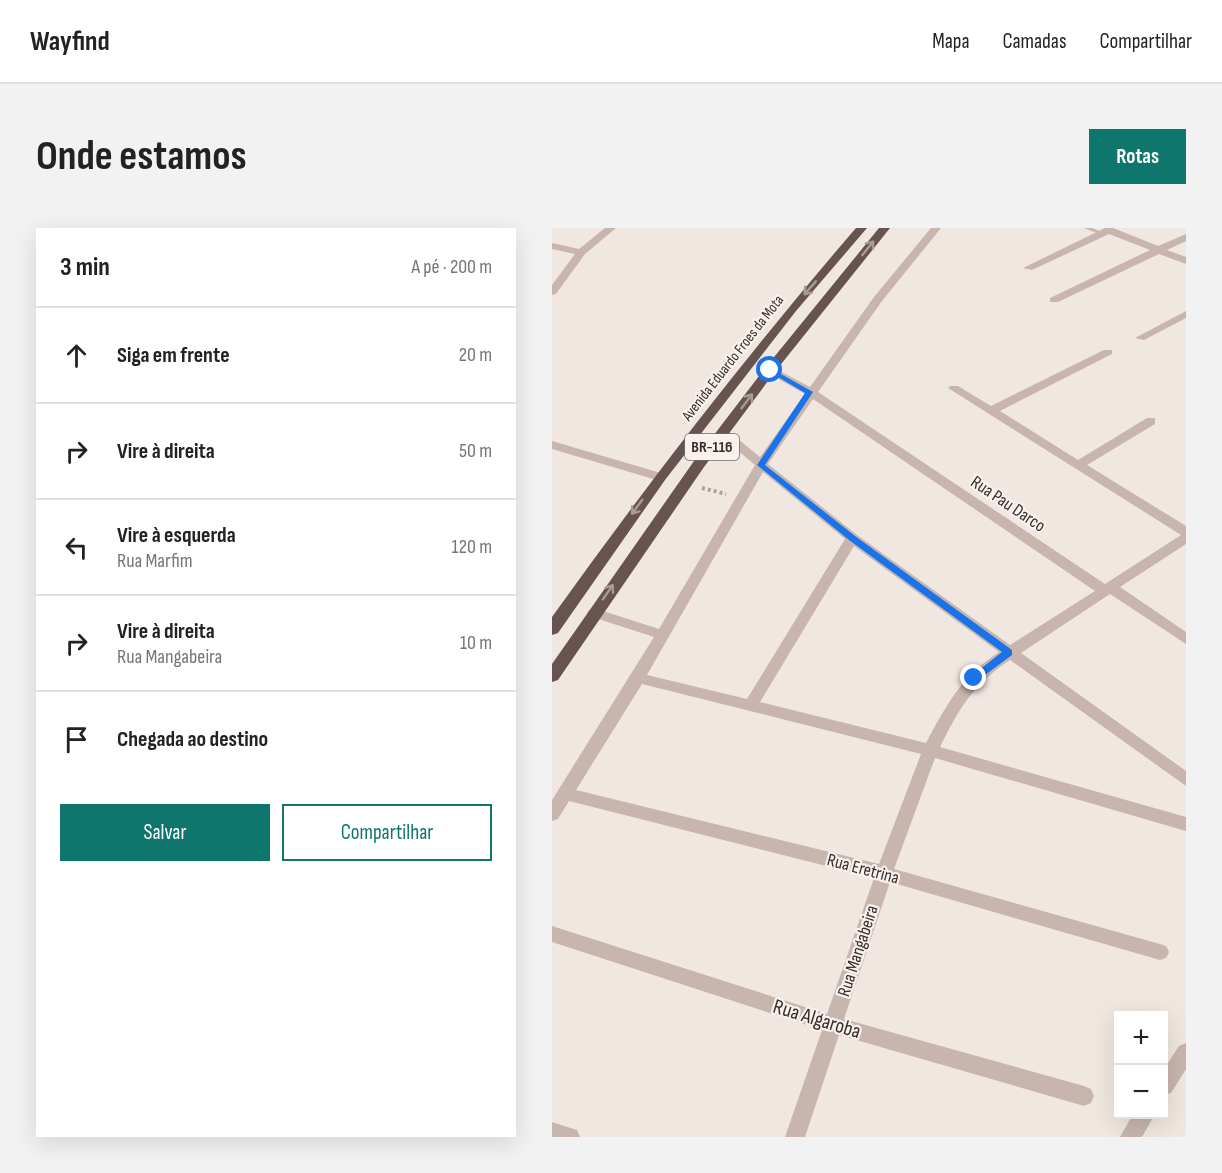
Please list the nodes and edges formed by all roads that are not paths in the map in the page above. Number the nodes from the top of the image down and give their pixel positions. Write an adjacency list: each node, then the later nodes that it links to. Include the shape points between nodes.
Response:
1 (611, 228): 10 (street)
2 (862, 228): 27 (highway, Avenida Eduardo Froes da Mota, one-way to 27, via 792,309)
3 (885, 228): 18 (highway, BR-116, one-way to 3)
4 (936, 228): 20 (street)
5 (1087, 228): 6 (lane)
6 (1101, 233): 9 (street, via 1119,231); 12 (street)
7 (1186, 237): 9 (street)
8 (552, 246): 10 (street)
9 (1159, 249): 11 (street); 14 (street)
10 (581, 252): 13 (street)
11 (1186, 261)
12 (1028, 268)
13 (552, 292)
14 (1054, 300)
15 (1186, 314): 16 (street)
16 (1140, 338)
17 (1107, 352): 21 (street)
18 (770, 370): 20 (street, Rua Pau Darco); 23 (highway, BR-116, one-way to 18)
19 (954, 388): 21 (street)
20 (810, 392): 25 (street); 31 (street, Rua Pau Darco)
21 (991, 411): 26 (street)
22 (1151, 421): 26 (street)
23 (723, 433): 25 (street); 32 (highway, BR-116, one-way to 23)
24 (552, 445): 27 (street)
25 (761, 465): 29 (street); 34 (street)
26 (1078, 465): 28 (street)
27 (660, 477): 33 (highway, Avenida Eduardo Froes da Mota, one-way to 33)
28 (1186, 532)
29 (852, 538): 36 (street); 39 (street)
30 (1186, 538): 31 (street)
31 (1108, 589): 35 (street, Rua Pau Darco); 36 (street, Rua Mangabeira)
32 (594, 613): 34 (street); 37 (highway, BR-116)
33 (552, 629)
34 (663, 635): 38 (street)
35 (1186, 639)
36 (1008, 652): 40 (street, Rua Mangabeira, via 965,688); 41 (street)
37 (552, 676)
38 (638, 678): 39 (street); 42 (street)
39 (751, 705): 40 (street)
40 (930, 750): 44 (street); 45 (street, Rua Mangabeira)
41 (1186, 780)
42 (565, 794): 43 (street); 45 (street, Rua Eretrina)
43 (552, 814)
44 (1183, 824)
45 (884, 873): 47 (street, Rua Eretrina); 48 (street, Rua Mangabeira)
46 (552, 934): 48 (street, Rua Algaroba)
47 (1160, 952)
48 (834, 1025): 51 (street, Rua Algaroba); 55 (street, Rua Mangabeira)
49 (1186, 1052): 50 (street)
50 (1168, 1080)
51 (1084, 1096)
52 (1142, 1119): 56 (street)
53 (552, 1132): 54 (street)
54 (570, 1137)
55 (795, 1137)
56 (1130, 1137)

